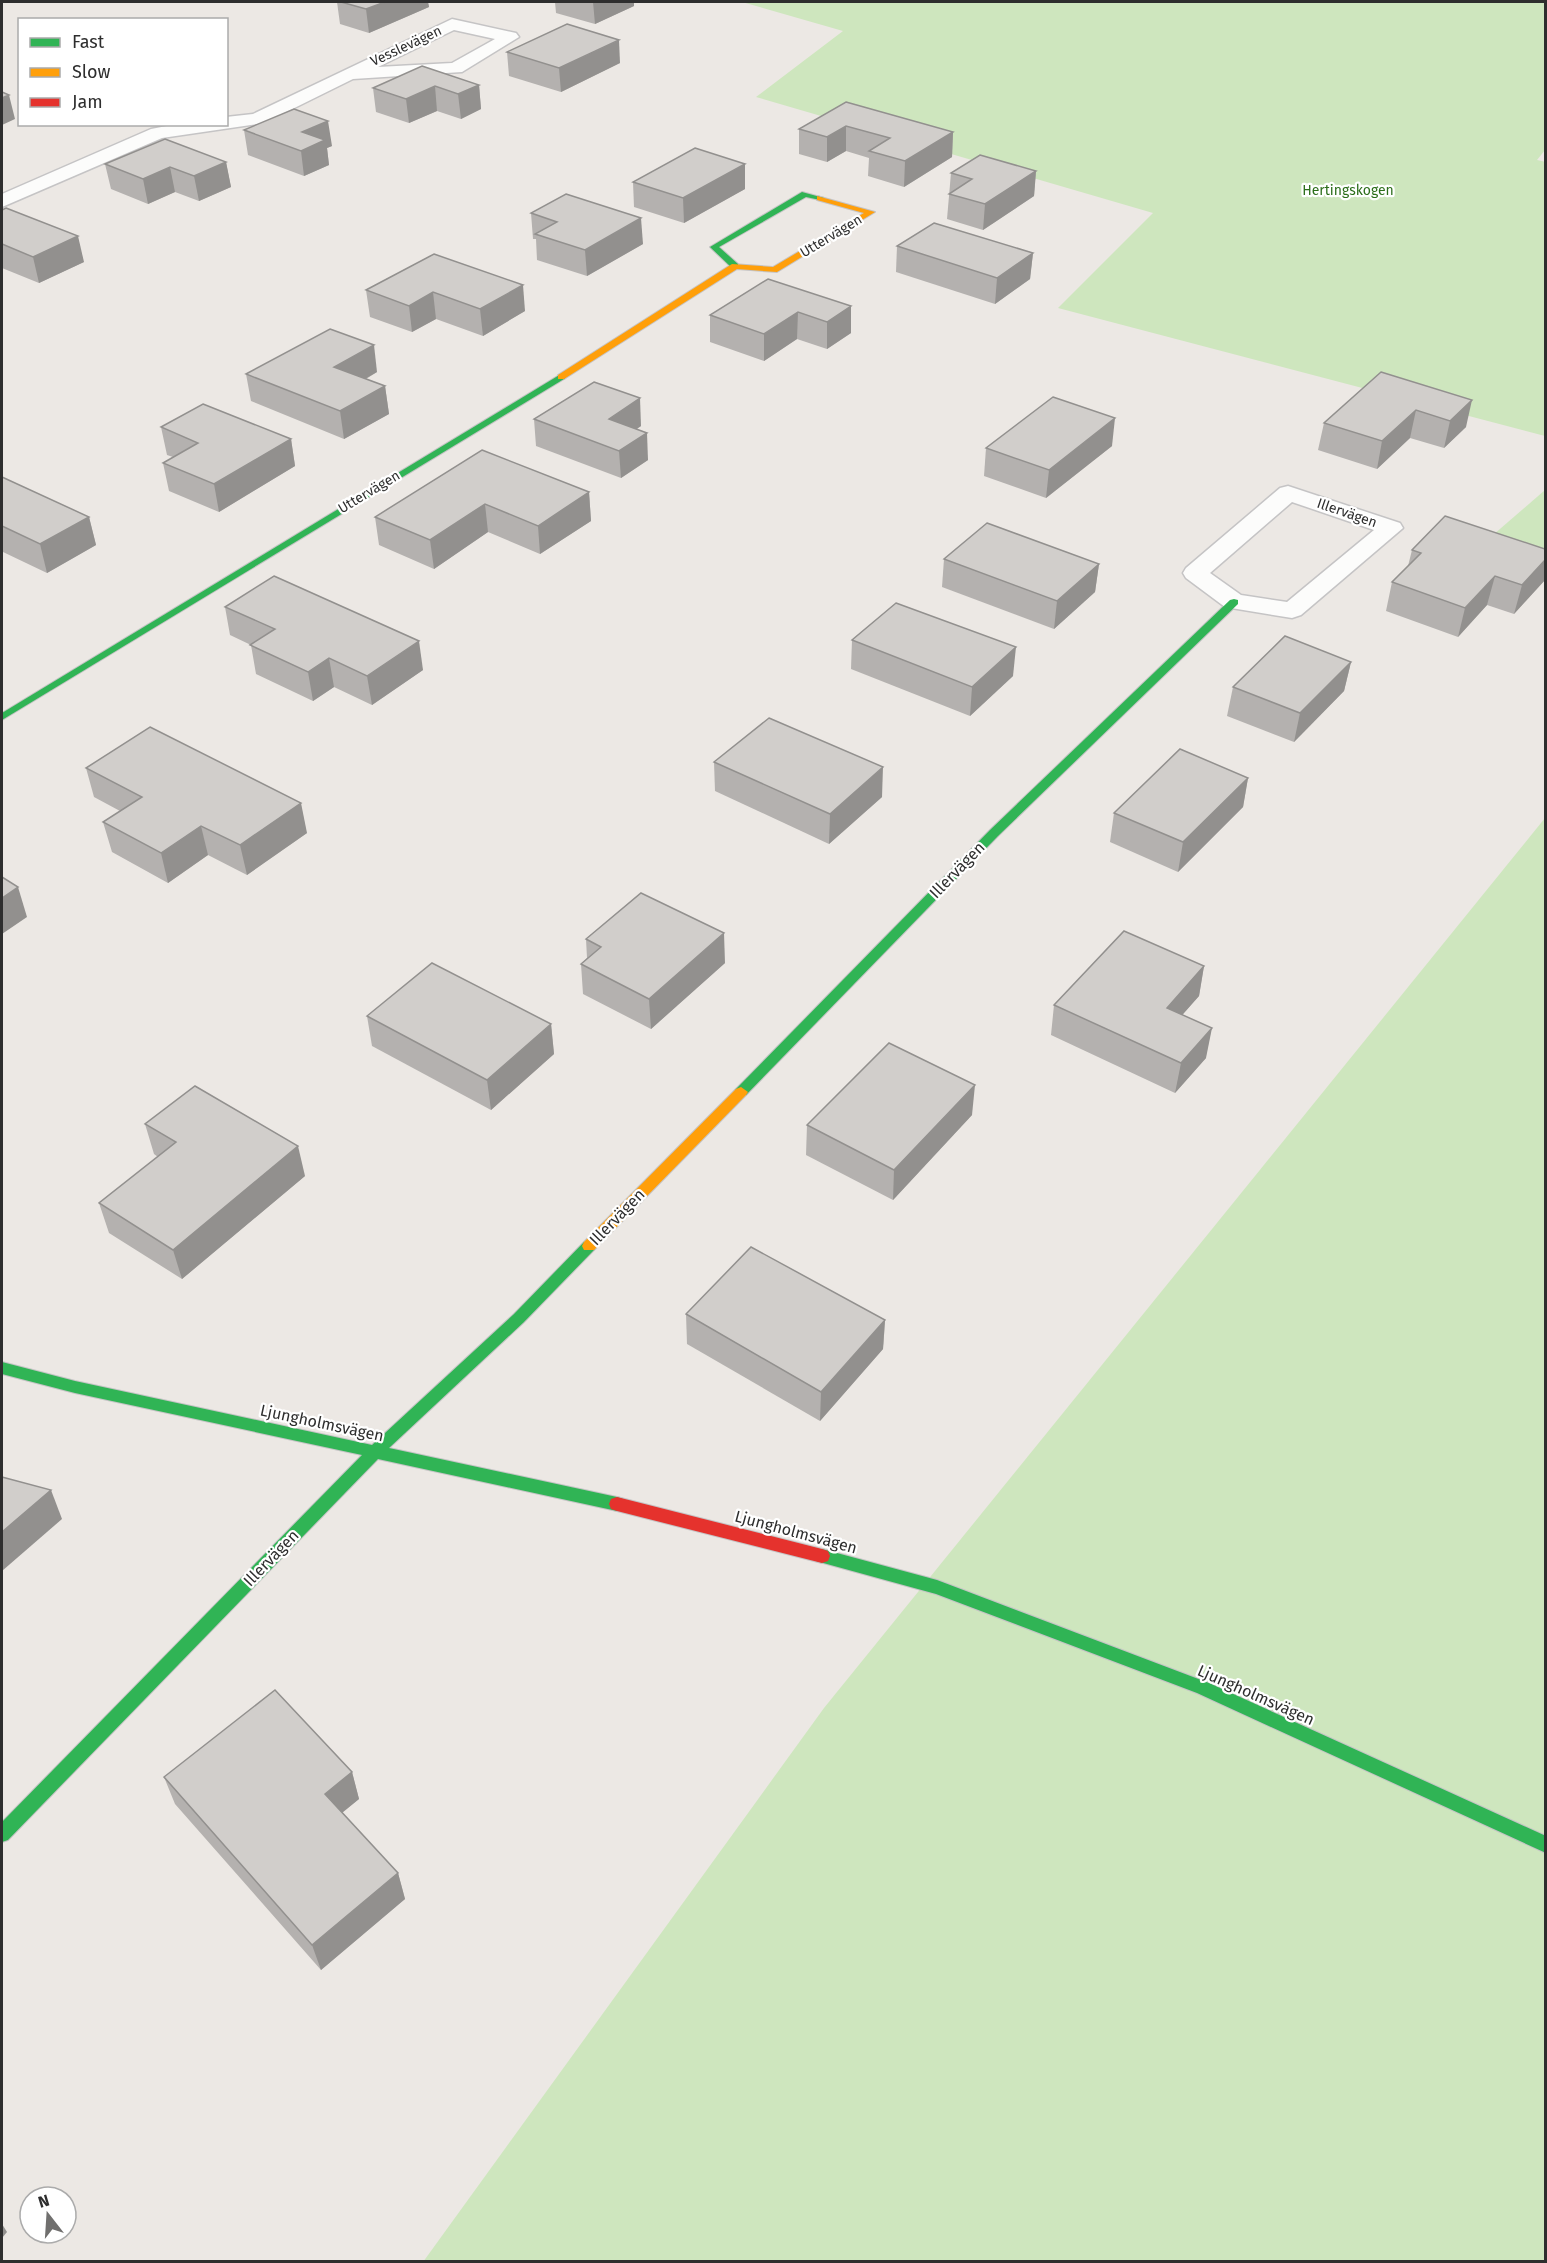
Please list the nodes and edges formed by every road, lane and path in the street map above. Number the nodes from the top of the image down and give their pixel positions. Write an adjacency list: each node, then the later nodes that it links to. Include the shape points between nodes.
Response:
1 (347, 74): 1 (street, Vesslevägen, via 452,24 510,37 456,68); 2 (street, Vesslevägen, via 256,119)
2 (228, 123)
3 (204, 126): 4 (street, via 158,133)
4 (2, 201)
5 (735, 266): 5 (street, Uttervägen, via 714,247 805,194 871,212 774,270); 7 (street, Uttervägen, via 644,326)
6 (1234, 602): 6 (street, Illervägen, via 1195,573 1288,493 1391,528 1292,610); 9 (street, Illervägen, via 994,832 519,1318)
7 (2, 717)
8 (2, 1368): 9 (street, Ljungholmsvägen)
9 (375, 1452): 10 (street, Illervägen); 11 (street, Ljungholmsvägen, via 663,1514 937,1587 1203,1688)
10 (2, 1834)
11 (1545, 1845)

